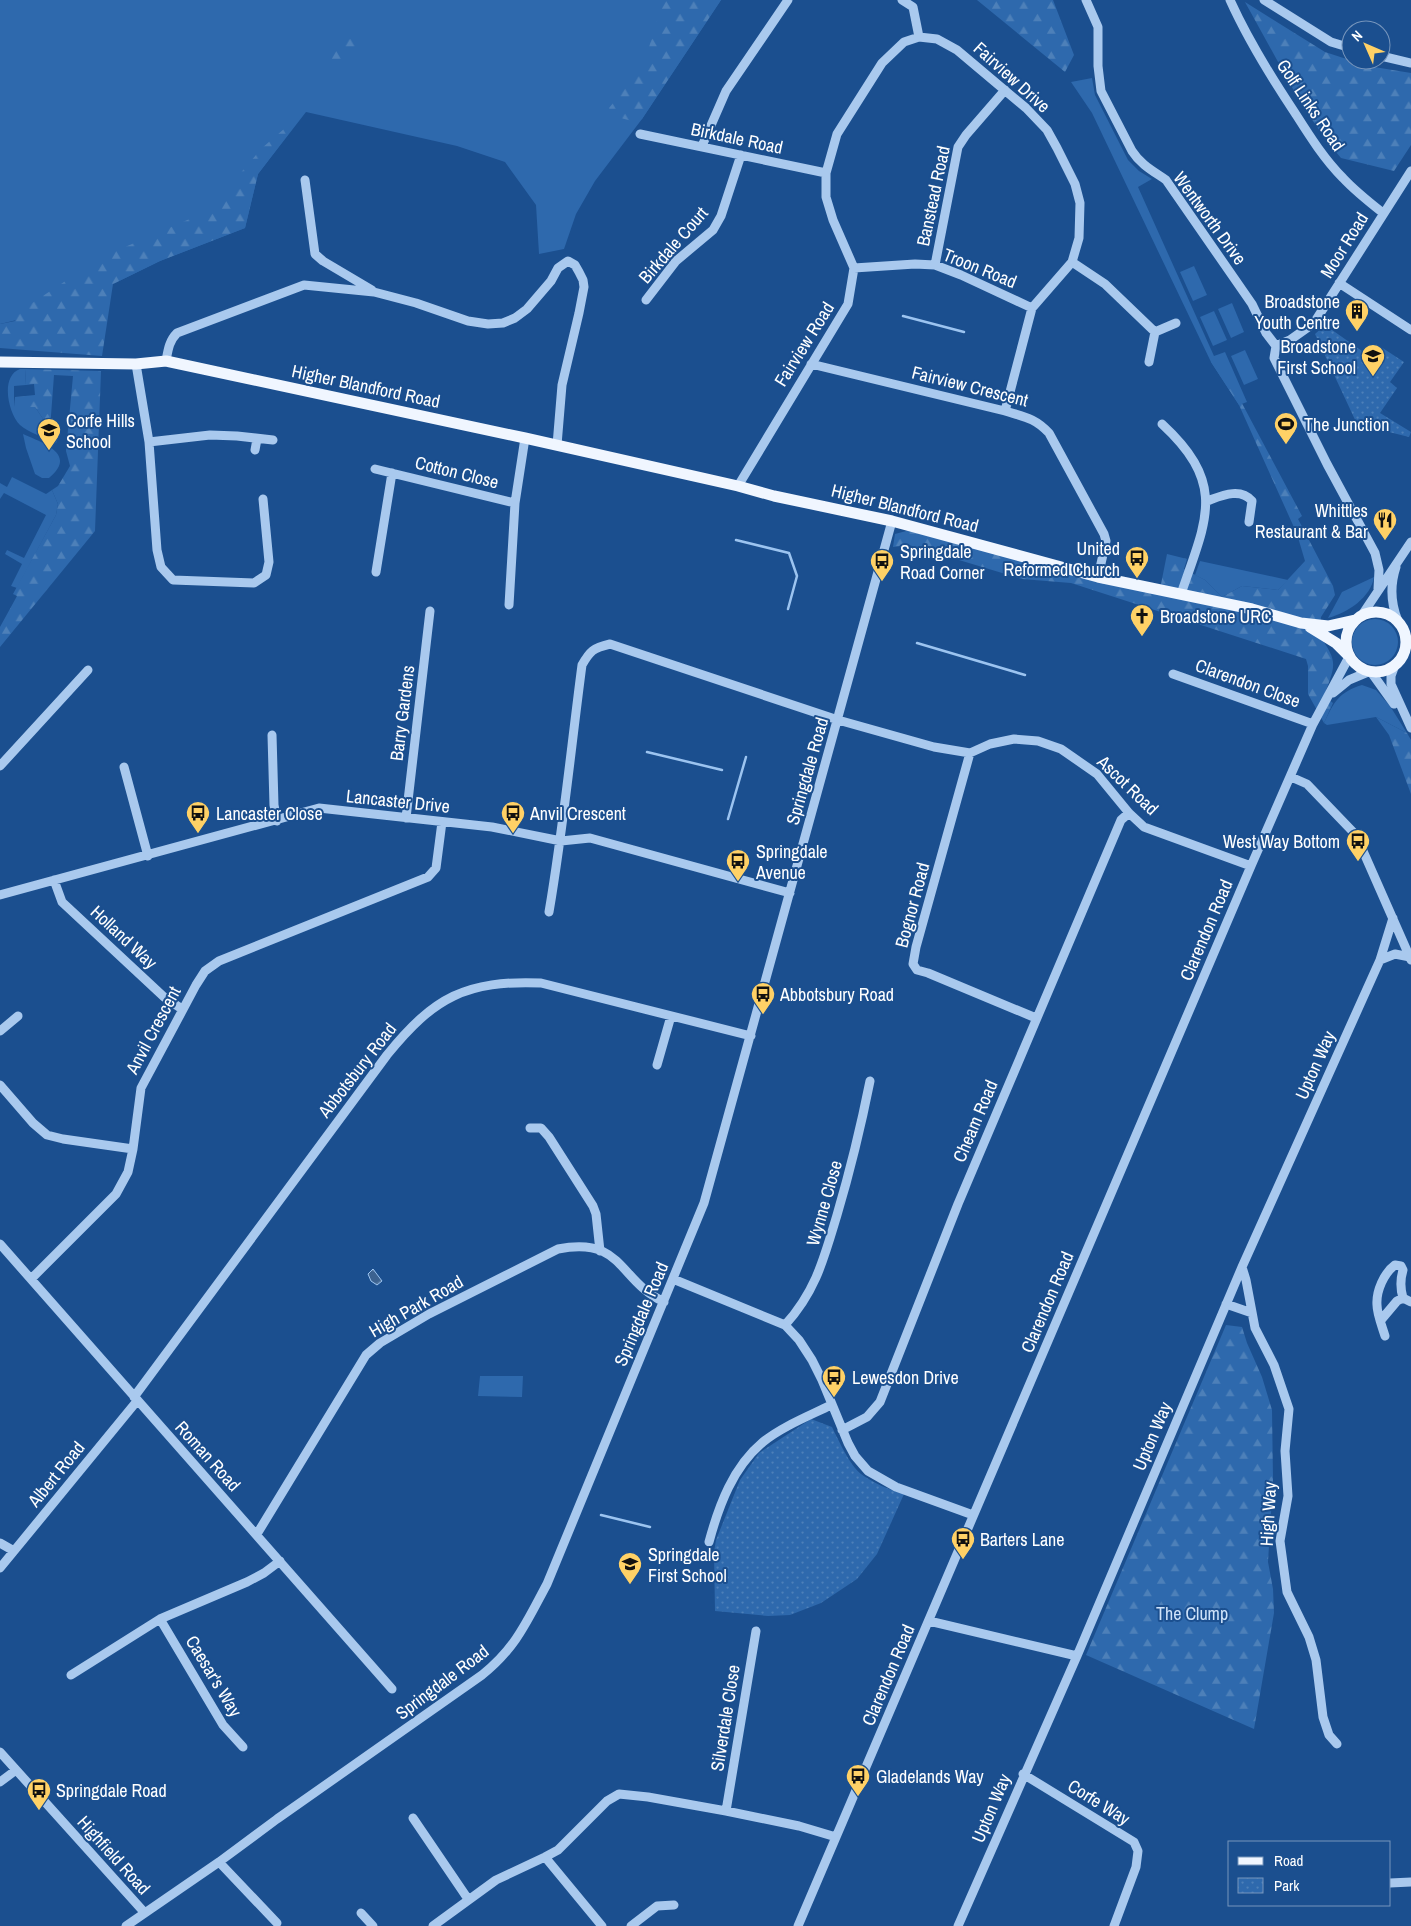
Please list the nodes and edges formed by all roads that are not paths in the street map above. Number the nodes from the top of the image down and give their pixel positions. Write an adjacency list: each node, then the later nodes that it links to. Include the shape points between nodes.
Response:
1 (788, 0): 12 (street, via 726,90)
2 (902, 0): 6 (street, via 913,7)
3 (1086, 0): 28 (street, Wentworth Drive, via 1098,27 1102,91 1132,151 1138,160 1166,180 1252,304)
4 (1230, 0): 17 (street, Golf Links Road, via 1273,81 1315,144 1341,176)
5 (1264, 0): 7 (street)
6 (919, 37): 10 (street, Fairview Drive, via 937,39 957,50); 15 (street, via 904,42 882,64 837,134)
7 (1341, 45)
8 (1391, 58): 9 (street)
9 (1411, 63)
10 (1005, 90): 18 (street, Fairview Drive, via 1047,130 1075,184 1080,203 1079,238); 19 (street, Banstead Road, via 958,147)
11 (640, 134): 12 (street, Birkdale Road)
12 (702, 146): 13 (street, Birkdale Road)
13 (741, 155): 15 (street, Birkdale Road); 23 (street, Birkdale Court, via 721,216 713,230 676,261)
14 (1411, 171): 17 (street, Moor Road)
15 (826, 173): 20 (street, via 826,197)
16 (305, 180): 22 (street, via 315,254)
17 (1383, 213): 21 (street, Moor Road)
18 (1072, 262): 24 (street, Fairview Drive); 27 (street, via 1105,284)
19 (936, 265): 20 (street, Troon Road); 24 (street, Troon Road)
20 (854, 268): 33 (street, Fairview Road, via 848,304)
21 (1339, 283): 26 (street); 28 (street, Moor Road, via 1314,323)
22 (374, 292): 29 (street, via 304,284 177,333 169,345); 40 (street, via 468,321 503,323 527,309 558,268 568,261 574,265 583,280 583,297 562,385)
23 (646, 300)
24 (1032, 308): 34 (street, Fairview Drive)
25 (1176, 323): 27 (street)
26 (1411, 330)
27 (1155, 332): 31 (street)
28 (1276, 346): 56 (street, via 1274,358 1375,553 1380,570)
29 (166, 361): 32 (main road, Higher Blandford Road); 36 (main road, Higher Blandford Road)
30 (0, 362): 32 (main road, Higher Blandford Road)
31 (1149, 362)
32 (136, 364): 39 (street)
33 (811, 364): 34 (street, Fairview Crescent); 44 (street, Fairview Road)
34 (1005, 411): 55 (street, Fairview Crescent, via 1032,419 1049,434 1104,534 1106,541)
35 (1162, 424): 46 (street, via 1190,455 1204,484)
36 (525, 438): 40 (main road, Higher Blandford Road); 47 (street, Cotton Close)
37 (257, 439): 38 (street); 39 (street, via 210,435); 41 (street)
38 (272, 440)
39 (149, 442): 48 (street, via 157,550 161,567 173,580 254,583 266,575 270,562)
40 (557, 445): 44 (main road, Higher Blandford Road)
41 (255, 450)
42 (375, 469): 43 (street, Cotton Close)
43 (392, 473): 47 (street, Cotton Close); 54 (street, Cotton Close)
44 (738, 486): 50 (main road, Higher Blandford Road)
45 (263, 499): 48 (street)
46 (1207, 501): 51 (street, via 1234,493 1249,497 1252,501); 57 (street, via 1204,525)
47 (515, 503): 58 (street, Cotton Close)
48 (265, 519): 49 (street)
49 (274, 519)
50 (892, 521): 55 (main road, Higher Blandford Road); 71 (street, Springdale Road)
51 (1249, 522)
52 (1411, 542): 53 (street)
53 (1399, 560): 56 (street); 62 (street, via 1392,586 1393,608)
54 (376, 572)
55 (1098, 577): 57 (main road, Higher Blandford Road)
56 (1378, 588): 60 (street)
57 (1181, 594): 61 (main road, Higher Blandford Road)
58 (509, 605)
59 (430, 611): 80 (street, Barry Gardens)
60 (1358, 618): 61 (main road, Higher Blandford Road, via 1328,626); 62 (main road, via 1380,612); 64 (main road, via 1346,634)
61 (1301, 623): 64 (main road, Higher Blandford Road, via 1327,637)
62 (1399, 623): 63 (main road); 66 (main road, via 1406,638)
63 (1411, 635)
64 (1348, 655): 68 (main road, via 1354,664); 70 (street, Clarendon Road)
65 (1411, 657): 66 (main road)
66 (1397, 664): 68 (main road, via 1380,672); 73 (street, via 1391,684)
67 (88, 670): 76 (street)
68 (1369, 672): 70 (street, Clarendon Road, via 1349,680); 73 (street)
69 (1172, 674): 72 (street, Clarendon Close)
70 (1330, 694): 72 (street, Clarendon Road)
71 (838, 720): 75 (street, via 927,745); 83 (street, via 610,644 596,647 582,665); 87 (street, Springdale Road)
72 (1313, 724): 78 (street, Clarendon Road)
73 (1409, 725)
74 (272, 735): 81 (street)
75 (970, 753): 79 (street, Ascot Road, via 990,744 1014,739 1038,741 1061,749 1097,774); 96 (street, Bognor Road, via 913,964 917,970)
76 (0, 766)
77 (124, 767): 84 (street)
78 (1291, 777): 85 (street, Clarendon Road); 90 (street, via 1307,784 1356,835)
79 (1129, 813): 85 (street, Ascot Road, via 1144,827); 96 (street, Cheam Road, via 1122,820)
80 (406, 818): 81 (street, Lancaster Drive, via 319,808); 82 (street, Lancaster Drive)
81 (277, 820): 84 (street, Lancaster Drive)
82 (442, 822): 83 (street, Lancaster Drive, via 492,827); 93 (street, Anvil Crescent, via 436,868 428,878 219,961 205,972)
83 (561, 841): 87 (street, via 590,838); 89 (street)
84 (148, 856): 86 (street, Lancaster Drive)
85 (1251, 866): 119 (street, Clarendon Road)
86 (54, 880): 88 (street, Lancaster Drive); 93 (street, Holland Way, via 62,902 164,997)
87 (790, 893): 98 (street, Springdale Road)
88 (0, 894)
89 (549, 912)
90 (1393, 918): 91 (street); 92 (street, Upton Way)
91 (1410, 958): 92 (street, via 1395,954)
92 (1380, 960): 106 (street, Upton Way)
93 (182, 1009): 103 (street, Anvil Crescent, via 140,1088)
94 (18, 1016): 97 (street)
95 (671, 1016): 98 (street, Abbotsbury Road); 99 (street); 116 (street, Abbotsbury Road, via 541,983 514,982 481,986 432,1008 387,1055)
96 (1036, 1018): 118 (street, Cheam Road, via 880,1402 867,1418)
97 (0, 1031)
98 (750, 1036): 108 (street, Springdale Road, via 704,1203)
99 (657, 1065)
100 (870, 1081): 114 (street, Wynne Close, via 853,1163 822,1268 799,1309)
101 (0, 1085): 103 (street, via 47,1135)
102 (530, 1128): 105 (street, via 541,1128 549,1137 593,1206)
103 (133, 1149): 107 (street, Anvil Crescent, via 128,1172 116,1194)
104 (0, 1244): 107 (street, Roman Road)
105 (600, 1251): 110 (street, High Park Road, via 614,1257 643,1290); 120 (street, High Park Road, via 578,1246 558,1249 429,1314 372,1349)
106 (1242, 1267): 111 (street, Upton Way); 112 (street, High Way)
107 (30, 1279): 116 (street, Roman Road)
108 (674, 1279): 110 (street, Springdale Road); 114 (street)
109 (1407, 1300): 113 (street, via 1397,1301); 113 (street, via 1400,1279 1403,1270 1395,1265 1388,1271 1379,1294 1377,1305)
110 (664, 1302): 142 (street, Springdale Road, via 546,1584 508,1652 460,1690)
111 (1226, 1304): 112 (street); 129 (street, Upton Way)
112 (1252, 1313): 132 (street, High Way, via 1255,1328 1274,1364 1289,1409 1285,1451 1288,1496 1280,1541 1287,1592 1309,1637 1316,1660 1323,1718 1329,1735)
113 (1381, 1320): 115 (street)
114 (785, 1325): 117 (street, via 800,1340 812,1360)
115 (1385, 1336)
116 (136, 1399): 120 (street, Roman Road); 123 (street, Albert Road)
117 (831, 1405): 118 (street); 121 (street, via 780,1431 750,1455 735,1474 723,1498)
118 (842, 1430): 119 (street, via 855,1456 868,1470 896,1487)
119 (973, 1515): 127 (street, Clarendon Road)
120 (257, 1534): 124 (street, Roman Road)
121 (709, 1542)
122 (0, 1543): 123 (street)
123 (14, 1551): 125 (street, Albert Road)
124 (280, 1561): 126 (street, via 247,1582); 131 (street, Roman Road)
125 (0, 1568)
126 (160, 1618): 130 (street); 133 (street, Caesar's Way, via 223,1725)
127 (929, 1621): 129 (street); 140 (street, Clarendon Road)
128 (756, 1631): 138 (street, Silverdale Close)
129 (1077, 1656): 136 (street, Upton Way)
130 (71, 1675)
131 (392, 1690)
132 (1337, 1744)
133 (243, 1747)
134 (0, 1752): 135 (street, Highfield Road)
135 (16, 1770): 137 (street); 147 (street, Highfield Road)
136 (1023, 1774): 156 (street, Upton Way); 157 (street, Corfe Way, via 1134,1842 1138,1852 1136,1867)
137 (0, 1782)
138 (726, 1810): 140 (street); 141 (street, via 619,1794 607,1801 558,1850)
139 (413, 1818): 145 (street)
140 (836, 1837): 155 (street, Clarendon Road)
141 (545, 1858): 145 (street, via 496,1880); 153 (street)
142 (219, 1862): 147 (street, Springdale Road); 149 (street)
143 (1411, 1882): 144 (street)
144 (1391, 1883)
145 (468, 1900): 152 (street)
146 (674, 1905): 154 (street, via 657,1906)
147 (144, 1912): 150 (street, Springdale Road)
148 (361, 1913): 151 (street)
149 (277, 1923)
150 (126, 1926)
151 (374, 1926)
152 (433, 1926)
153 (602, 1926)
154 (631, 1926)
155 (798, 1926)
156 (958, 1926)
157 (1114, 1926)

